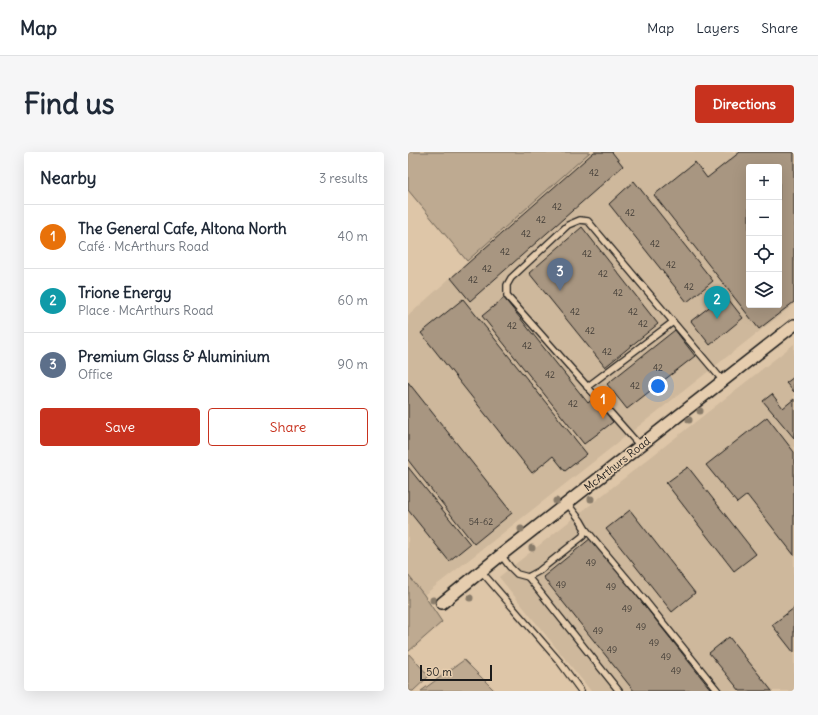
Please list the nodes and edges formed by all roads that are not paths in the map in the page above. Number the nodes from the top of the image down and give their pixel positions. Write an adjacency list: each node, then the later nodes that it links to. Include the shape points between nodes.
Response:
1 (673, 322): 3 (lane); 4 (lane); 4 (lane, via 588,221 580,220 568,225 511,278 507,285 507,296)
2 (794, 325): 3 (street, McArthurs Road)
3 (723, 381): 5 (street, McArthurs Road)
4 (587, 387): 5 (lane)
5 (640, 446): 6 (street, McArthurs Road)
6 (567, 503): 7 (lane); 8 (street, McArthurs Road)
7 (583, 526): 10 (lane, via 583,536); 14 (lane)
8 (501, 555): 9 (street, McArthurs Road); 10 (lane, via 517,574)
9 (481, 571): 11 (street, McArthurs Road); 12 (lane)
10 (528, 577): 13 (lane)
11 (442, 604)
12 (581, 691)
13 (619, 691)
14 (718, 691)

